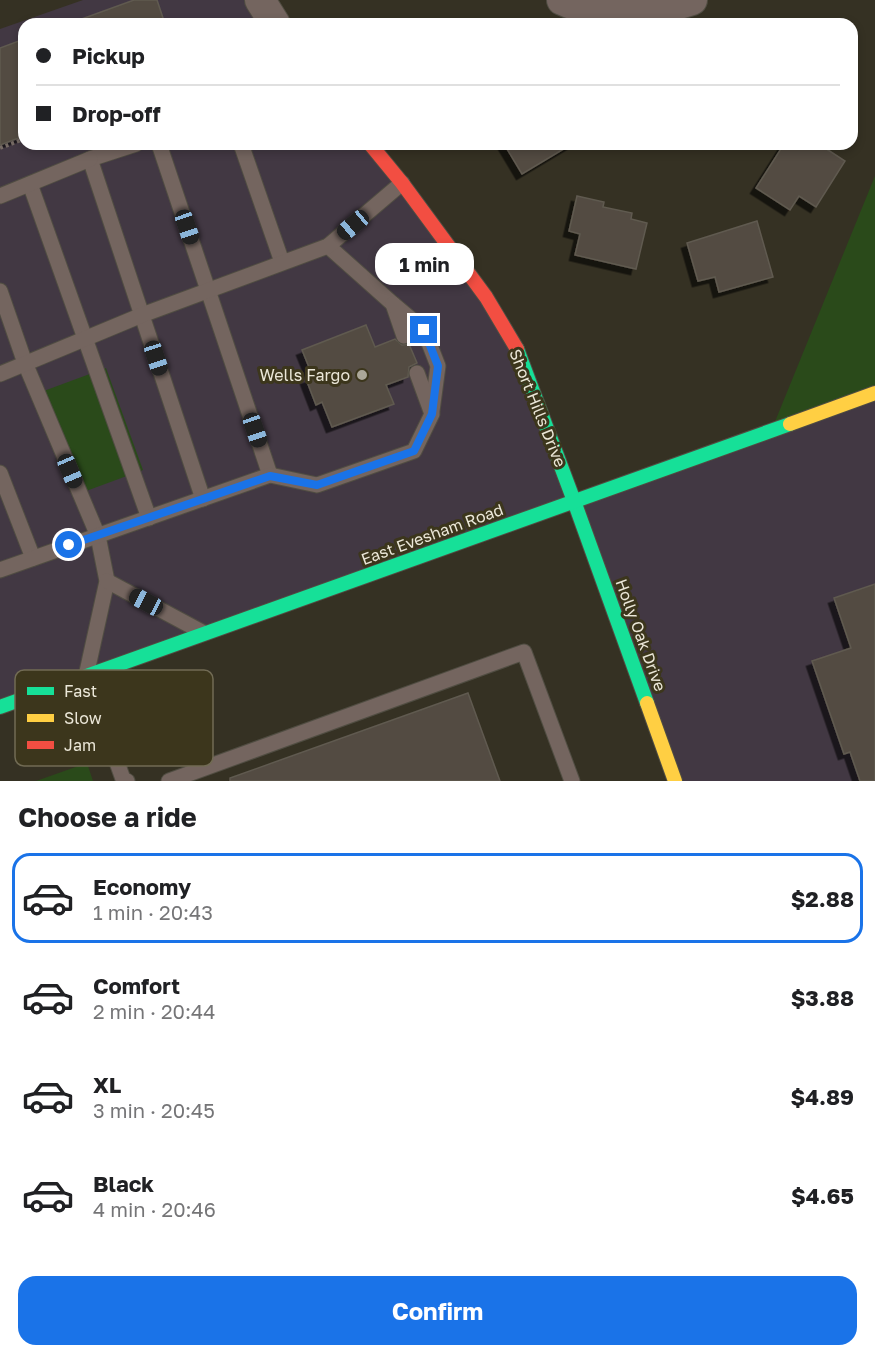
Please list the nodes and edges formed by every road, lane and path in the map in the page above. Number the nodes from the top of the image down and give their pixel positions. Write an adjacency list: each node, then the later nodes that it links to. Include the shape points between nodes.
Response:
1 (260, 0): 5 (street)
2 (562, 0): 4 (street, via 606,14)
3 (692, 0): 4 (street)
4 (665, 17)
5 (271, 18)
6 (18, 142): 7 (path)
7 (0, 148)
8 (118, 150): 12 (lane)
9 (161, 150): 18 (lane)
10 (243, 150): 17 (lane)
11 (375, 150): 13 (main road, Short Hills Drive)
12 (90, 159): 14 (lane); 21 (lane)
13 (402, 183): 16 (lane); 32 (main road, Short Hills Drive, via 486,297 518,352)
14 (30, 184): 15 (lane); 23 (lane)
15 (0, 196)
16 (328, 246): 17 (lane); 20 (lane)
17 (282, 262): 18 (lane)
18 (208, 289): 21 (lane); 30 (lane)
19 (0, 291): 24 (lane)
20 (393, 304): 22 (lane); 28 (lane, via 424,330 438,366)
21 (142, 315): 23 (lane); 31 (lane)
22 (404, 336)
23 (85, 338): 24 (lane); 33 (lane)
24 (25, 363): 25 (lane); 34 (lane)
25 (0, 374)
26 (417, 374): 28 (lane)
27 (875, 393): 32 (main road, East Evesham Road)
28 (432, 414): 30 (lane, via 414,451 317,485)
29 (0, 473): 35 (lane)
30 (270, 476): 31 (lane)
31 (202, 499): 33 (lane)
32 (574, 501): 38 (main road, East Evesham Road); 49 (main road, Holly Oak Drive)
33 (149, 518): 34 (lane)
34 (98, 536): 35 (lane); 37 (lane)
35 (33, 558): 36 (lane)
36 (0, 570)
37 (107, 581): 38 (lane); 39 (lane)
38 (205, 634): 40 (main road, East Evesham Road)
39 (87, 670)
40 (103, 670)
41 (15, 702): 42 (main road, East Evesham Road)
42 (0, 707)
43 (213, 765): 48 (lane, via 524,652)
44 (118, 766): 46 (lane)
45 (211, 766): 47 (lane)
46 (127, 781)
47 (170, 781)
48 (572, 781)
49 (675, 781)

